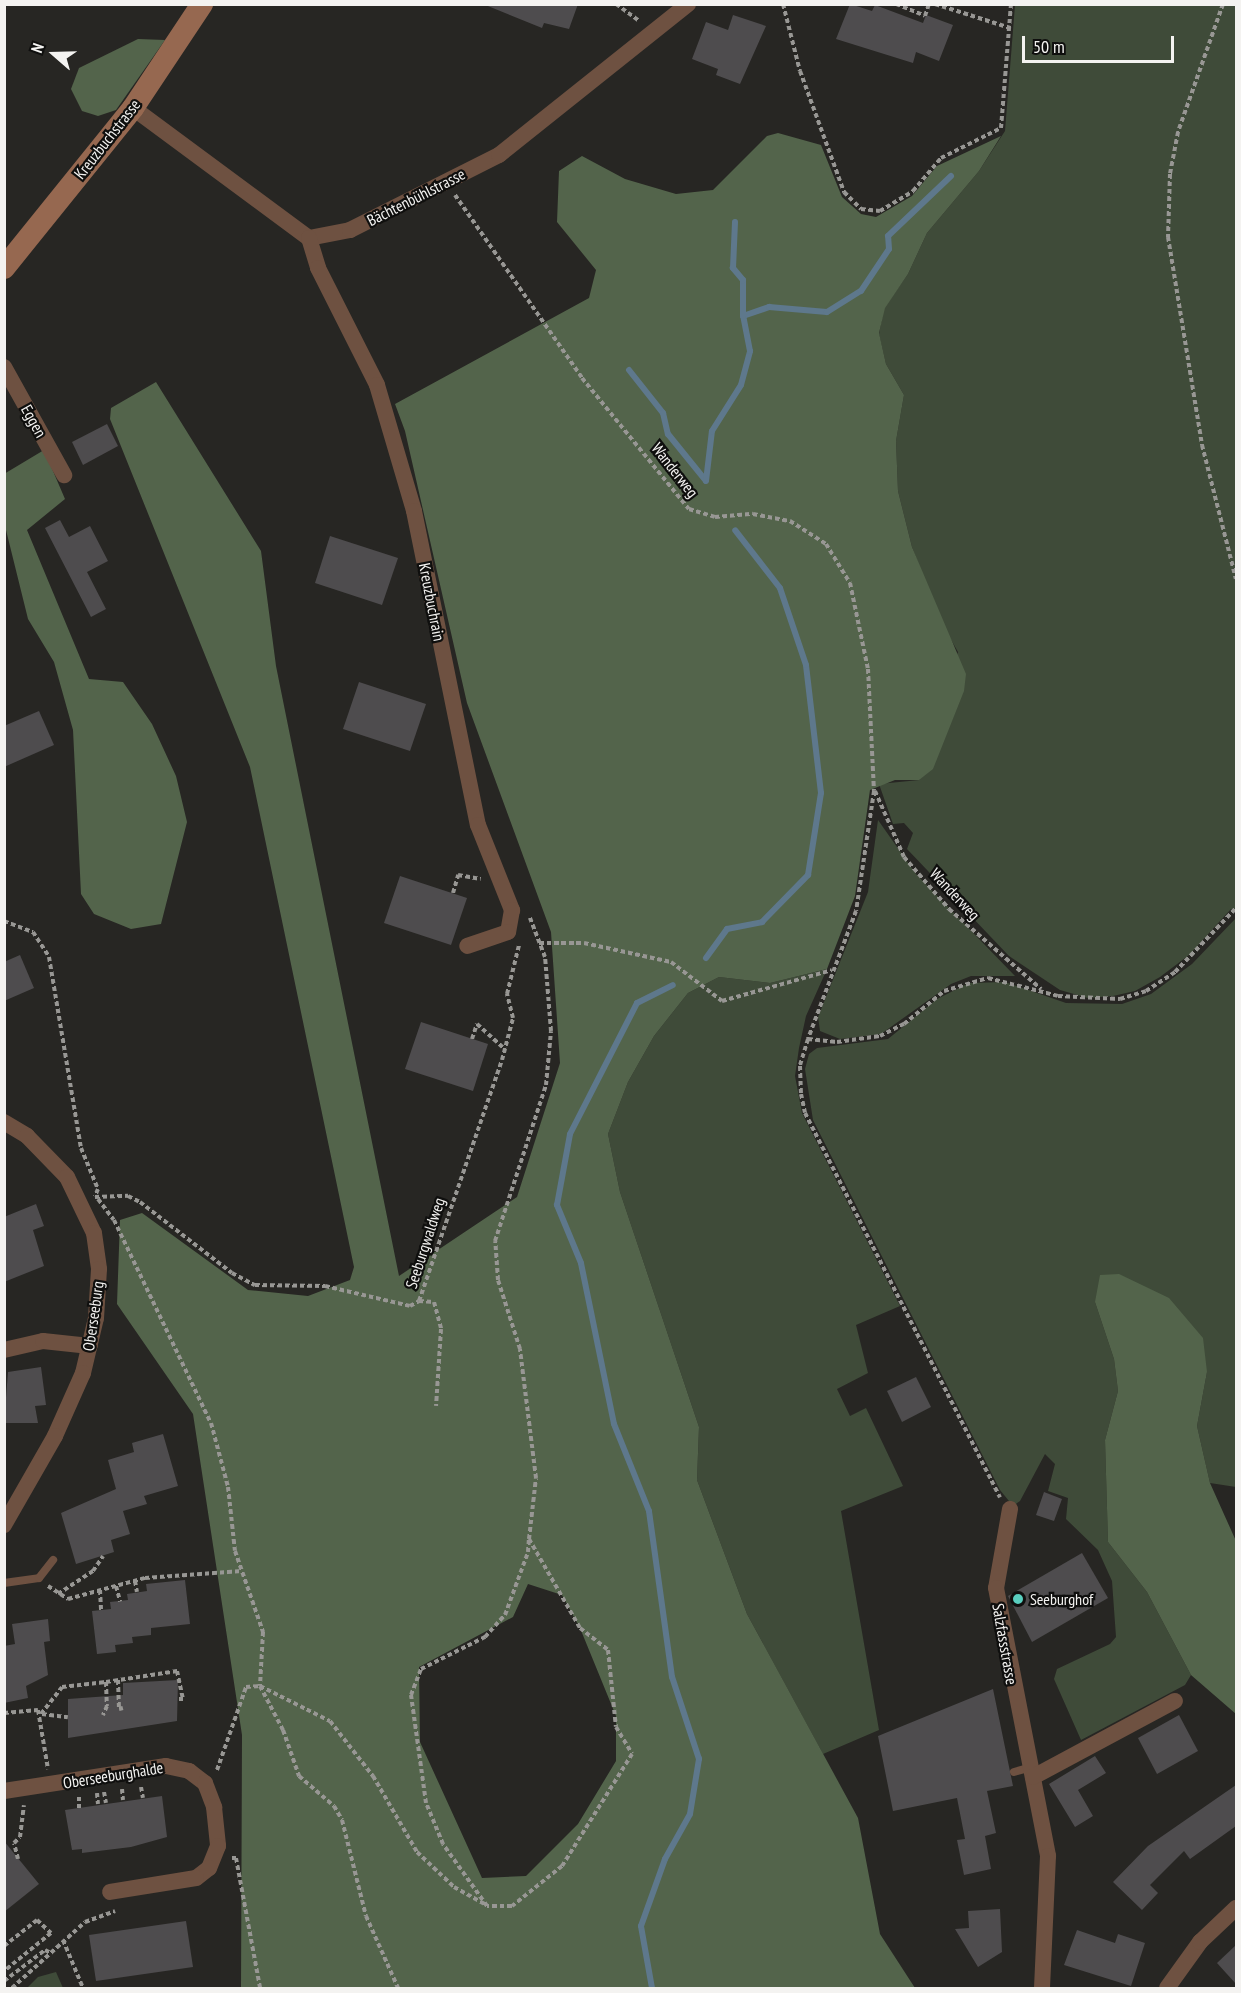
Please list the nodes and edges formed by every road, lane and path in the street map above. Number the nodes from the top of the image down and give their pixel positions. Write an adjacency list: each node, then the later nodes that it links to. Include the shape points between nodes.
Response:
1 (202, 4): 12 (street, Kreuzbuchstrasse)
2 (616, 4): 10 (path)
3 (688, 4): 13 (street, Bächtenbühlstrasse, via 499,155)
4 (783, 4): 11 (path, via 834,171 843,192 869,211 891,208 914,191 941,158 1001,128)
5 (896, 4): 6 (path, via 925,16)
6 (929, 4)
7 (935, 4): 11 (path)
8 (1011, 4): 11 (path)
9 (1223, 4): 18 (path, via 1178,132 1170,174 1168,237 1202,445)
10 (626, 9)
11 (1010, 28)
12 (133, 108): 14 (street); 15 (street, Kreuzbuchstrasse)
13 (447, 182): 14 (street, Bächtenbühlstrasse, via 350,230); 19 (path, Wanderweg, via 582,378 689,509 715,517 753,514 790,521 826,544 849,583 862,634)
14 (309, 238): 25 (street, Kreuzbuchrain, via 318,268 377,385 414,511 478,825 512,910)
15 (4, 268)
16 (4, 366): 17 (street, Eggen)
17 (64, 475)
18 (1236, 579)
19 (874, 791): 28 (path, Wanderweg, via 856,911); 29 (path, Wanderweg, via 904,857 969,927)
20 (488, 880): 21 (path, via 458,875)
21 (453, 893)
22 (1236, 908): 29 (path, via 1175,972 1146,991 1091,1001)
23 (528, 914): 26 (path)
24 (4, 921): 34 (path, via 33,932 49,957 81,1148 98,1189)
25 (510, 928): 27 (street); 32 (path, Seeburgwaldweg, via 519,955 507,994 513,1018)
26 (539, 943): 28 (path, via 584,943 671,962 722,1001); 41 (path, via 551,1031 546,1085 495,1241 498,1280 519,1349 536,1478)
27 (467, 946)
28 (832, 969): 31 (path, Wanderweg)
29 (1046, 993): 31 (path, via 988,978 966,981 944,991 904,1024 880,1036 837,1042)
30 (472, 1039): 32 (path, via 477,1024)
31 (808, 1039): 39 (path, Wanderweg, via 800,1066 805,1113 993,1490)
32 (505, 1049): 35 (path, Seeburgwaldweg)
33 (4, 1122): 36 (street, Oberseeburg, via 27,1136 67,1177 88,1218 99,1269)
34 (95, 1197): 35 (path, Seeburgwaldweg, via 128,1196 140,1202 232,1273 255,1285 325,1286 410,1306); 44 (path, via 105,1203 211,1423)
35 (419, 1301): 38 (path, via 434,1302 441,1329)
36 (90, 1346): 37 (street, via 43,1341); 40 (street, Oberseeburg, via 72,1400)
37 (4, 1350)
38 (436, 1406)
39 (1010, 1509): 66 (street, Salzfassstrasse, via 996,1588)
40 (4, 1525)
41 (529, 1539): 73 (path, via 505,1615 486,1637 421,1669 411,1695 426,1803 443,1844); 73 (path, via 580,1628 608,1650 616,1727 632,1754 562,1866 512,1906)
42 (103, 1556): 51 (path, via 93,1570)
43 (53, 1560): 45 (lane)
44 (242, 1571): 46 (path); 56 (path, via 263,1632)
45 (39, 1578): 47 (lane); 51 (path)
46 (135, 1581): 48 (path); 50 (path)
47 (4, 1583)
48 (116, 1586): 49 (path); 52 (path)
49 (100, 1590): 51 (path, via 68,1599); 53 (path)
50 (137, 1592)
51 (58, 1594)
52 (120, 1601)
53 (101, 1610)
54 (118, 1680): 55 (path); 57 (path, via 181,1673 183,1698); 59 (path, via 119,1709)
55 (106, 1682): 61 (path, via 62,1687); 62 (path, via 107,1706)
56 (260, 1686): 67 (path, via 246,1687 235,1712 222,1766); 73 (path, via 330,1721 374,1776 417,1852 454,1887); 83 (path, via 283,1730 299,1776 334,1806 342,1820 366,1916)
57 (177, 1699)
58 (1175, 1701): 66 (street)
59 (123, 1708)
60 (4, 1713): 61 (path, via 32,1707)
61 (41, 1714): 63 (path); 64 (path)
62 (103, 1715)
63 (68, 1717)
64 (47, 1764)
65 (1014, 1772): 66 (lane)
66 (1032, 1772): 84 (street, Salzfassstrasse, via 1050,1880)
67 (204, 1783): 68 (street, Oberseeburghalde, via 189,1771 166,1766); 70 (street, via 214,1807)
68 (4, 1791)
69 (22, 1798): 71 (path, via 20,1837 14,1843)
70 (216, 1856): 72 (street, via 196,1878); 82 (path, via 236,1857)
71 (18, 1858)
72 (118, 1891): 75 (path, via 129,1905 85,1922)
73 (487, 1906)
74 (1236, 1908): 85 (street, via 1200,1942)
75 (63, 1941): 77 (path); 81 (path)
76 (4, 1946): 78 (path, via 37,1920 51,1933)
77 (51, 1953): 79 (path, via 45,1950); 80 (path)
78 (4, 1971)
79 (4, 1981)
80 (12, 1989)
81 (83, 1989)
82 (260, 1989)
83 (398, 1989)
84 (1042, 1989)
85 (1167, 1989)

